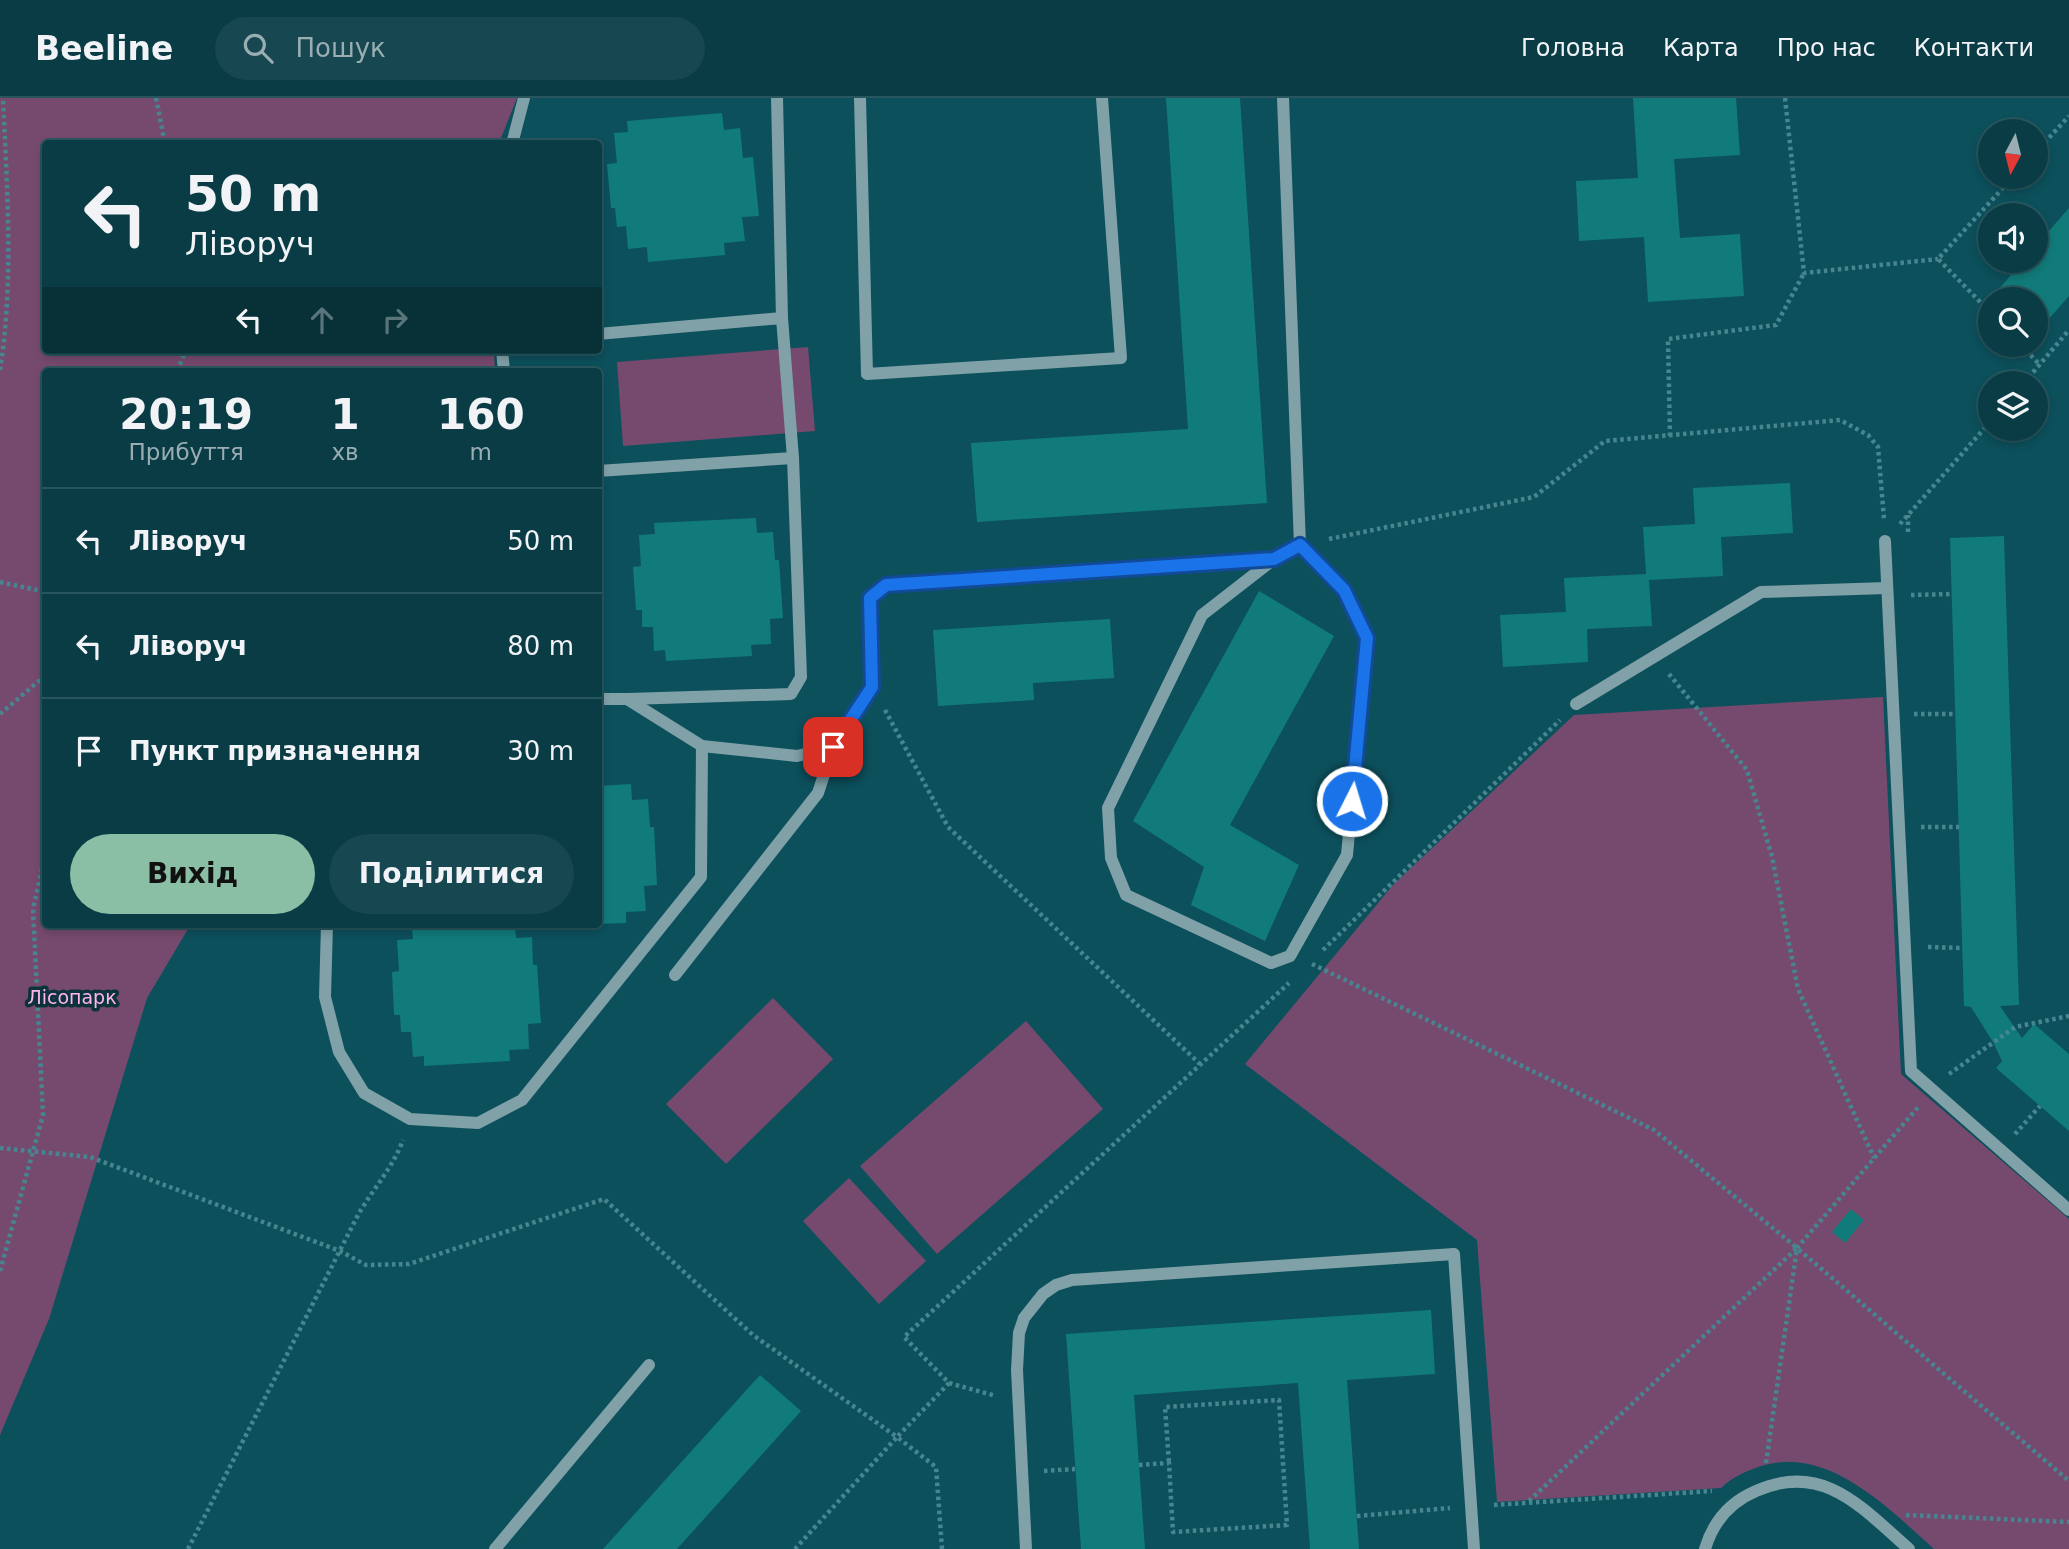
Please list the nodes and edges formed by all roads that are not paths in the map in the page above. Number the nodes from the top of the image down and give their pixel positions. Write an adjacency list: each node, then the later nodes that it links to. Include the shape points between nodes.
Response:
1 (524, 98): 6 (street)
2 (777, 98): 7 (street)
3 (860, 98): 4 (street, via 867,374 1121,358)
4 (1102, 98)
5 (1283, 98): 12 (street)
6 (513, 140)
7 (782, 318): 8 (street); 9 (street)
8 (602, 334)
9 (793, 458): 10 (street); 16 (street, via 801,677 791,694)
10 (602, 471)
11 (1885, 541): 14 (street)
12 (1300, 545): 13 (street); 13 (street, via 1344,590 1367,638 1348,855 1290,956 1272,963 1126,895 1111,858 1108,808 1202,615)
13 (1274, 559): 19 (street, via 886,585 870,598 872,687)
14 (1887, 588): 17 (street, via 1761,593); 22 (street, via 1911,1071)
15 (602, 699): 16 (street)
16 (627, 699): 18 (street)
17 (1576, 704)
18 (702, 746): 19 (street, via 797,756); 20 (street, via 701,877 522,1100 478,1123 410,1119 365,1093 339,1052 325,997)
19 (833, 747): 21 (street, via 818,793)
20 (327, 928)
21 (675, 975)
22 (2069, 1210)
23 (649, 1365): 24 (street)
24 (495, 1549)
25 (1026, 1549): 26 (street, via 1016,1352 1032,1305 1056,1285 1072,1280 1454,1254)
26 (1474, 1549)
27 (1705, 1549): 28 (street, via 1730,1506 1762,1488 1809,1481 1844,1495)
28 (1909, 1549)

